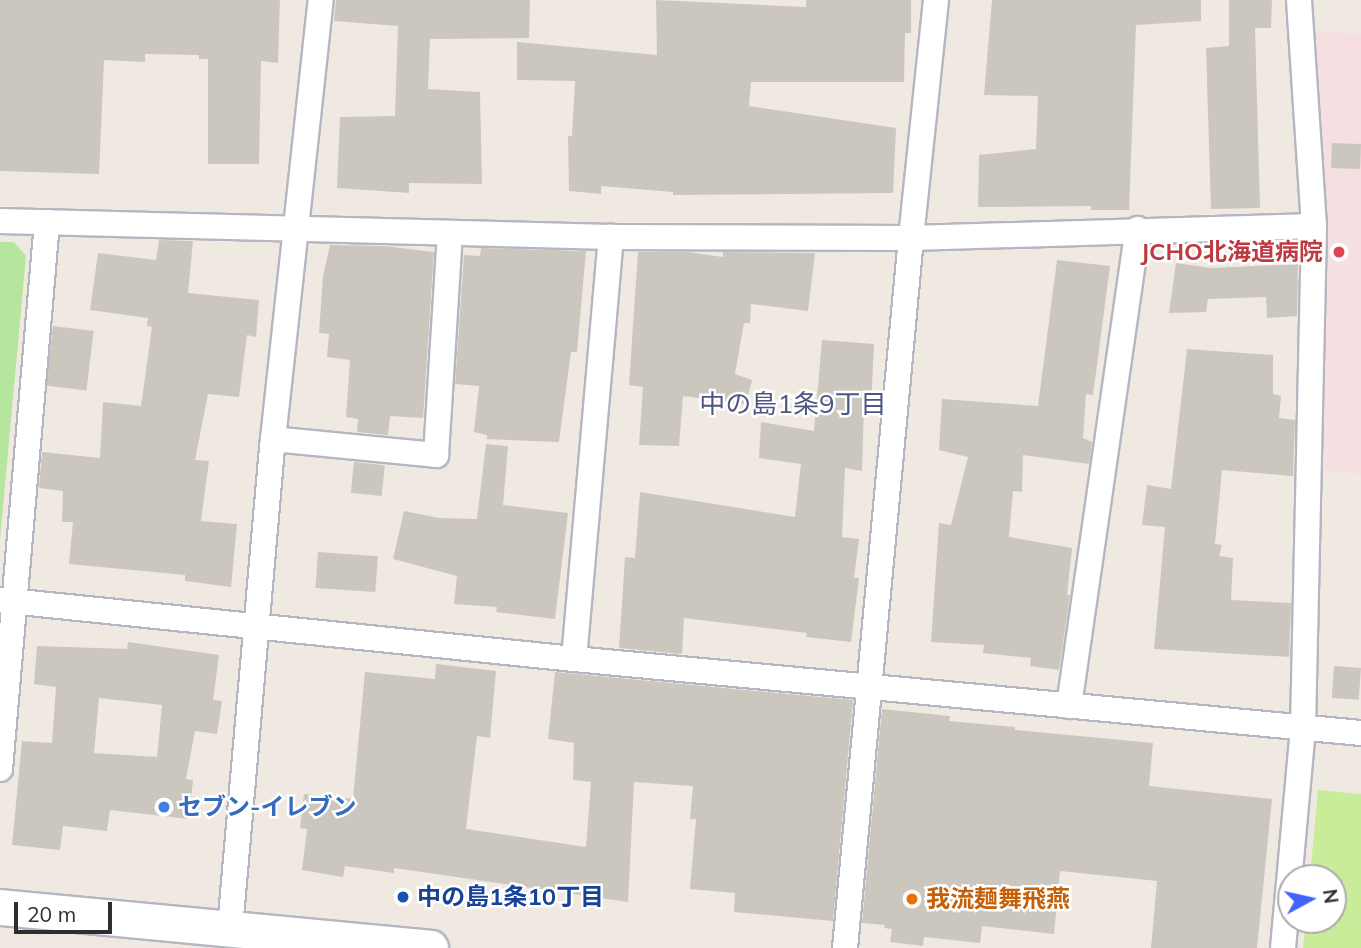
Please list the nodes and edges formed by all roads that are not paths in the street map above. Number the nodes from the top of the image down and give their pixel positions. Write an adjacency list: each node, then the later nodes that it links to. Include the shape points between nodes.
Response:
1 (321, 0): 8 (street)
2 (936, 0): 11 (street)
3 (1299, 0): 6 (street)
4 (0, 221): 5 (street)
5 (47, 222): 8 (street); 13 (street)
6 (1314, 226): 7 (street); 18 (street)
7 (1138, 229): 11 (street); 17 (street)
8 (295, 230): 9 (street); 12 (street)
9 (450, 233): 10 (street); 12 (street, via 436,455)
10 (611, 237): 11 (street); 15 (street)
11 (911, 238): 16 (street)
12 (273, 439): 14 (street)
13 (7, 601): 14 (street); 20 (street)
14 (255, 627): 15 (street); 22 (street)
15 (574, 659): 16 (street)
16 (870, 686): 17 (street); 24 (street)
17 (1069, 706): 18 (street)
18 (1303, 728): 19 (street); 25 (street)
19 (1361, 733)
20 (0, 769)
21 (0, 907): 22 (street)
22 (230, 929): 23 (street)
23 (414, 947)
24 (845, 948)
25 (1283, 948)

